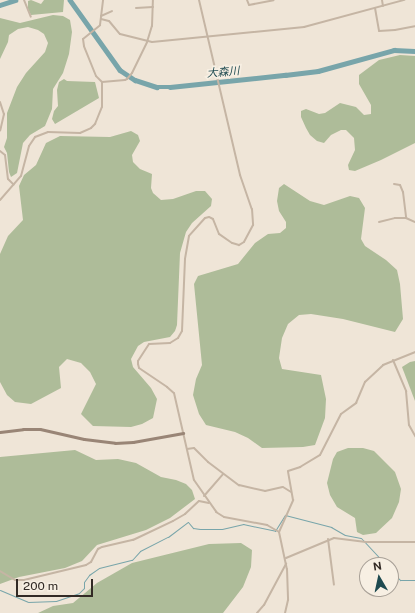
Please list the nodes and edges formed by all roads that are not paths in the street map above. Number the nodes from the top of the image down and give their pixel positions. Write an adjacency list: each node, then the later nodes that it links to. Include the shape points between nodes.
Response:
1 (103, 0): 14 (street)
2 (152, 0): 10 (street)
3 (199, 0): 18 (street)
4 (248, 0): 5 (street, via 249,5)
5 (274, 0)
6 (382, 0): 9 (street)
7 (404, 0): 9 (street)
8 (24, 1): 15 (street)
9 (383, 6): 12 (street)
10 (153, 7): 11 (street); 19 (street, via 152,26)
11 (136, 8)
12 (375, 8): 17 (street, via 379,31); 18 (street, via 304,27)
13 (112, 11): 14 (street)
14 (101, 16): 16 (street)
15 (30, 17)
16 (101, 19): 19 (street, via 109,22 120,34); 20 (street, via 100,25 83,39 96,76)
17 (415, 26)
18 (208, 36): 19 (street); 33 (street, via 240,175 254,220 252,229 239,245 219,234 211,218 205,218 193,231 187,242 180,335 170,343 149,344 138,361 139,368 174,393)
19 (146, 42): 20 (street, via 127,79)
20 (102, 82): 25 (street, via 102,107 95,124 80,133 48,132 35,137 28,146 21,176)
21 (0, 102): 22 (street, via 4,114)
22 (0, 132)
23 (0, 151): 25 (street, via 5,155 8,179)
24 (394, 184): 27 (street, via 400,185 403,192)
25 (14, 185): 26 (street)
26 (0, 200)
27 (406, 218): 28 (street); 29 (street)
28 (380, 222)
29 (415, 222)
30 (415, 352): 31 (street)
31 (393, 360): 34 (street, via 406,390 409,425); 37 (street, via 383,365 365,382 356,403 341,414 320,455 288,471)
32 (0, 432): 33 (street, via 40,430 91,441 119,443)
33 (182, 434): 35 (street)
34 (415, 436)
35 (187, 449): 36 (street, via 194,448); 38 (street, via 194,480)
36 (223, 474): 37 (street, via 242,486 265,491 283,487); 38 (street)
37 (292, 493): 40 (street, via 293,500)
38 (204, 496): 39 (street)
39 (209, 503): 40 (street, via 221,516 267,525); 45 (street, via 199,501 177,520 133,540 98,549 91,562 86,565 24,580 15,580)
40 (278, 532): 43 (street)
41 (328, 539): 42 (street, via 339,537 366,542); 43 (street); 46 (street)
42 (415, 542)
43 (286, 558): 44 (street)
44 (286, 563): 47 (street, via 264,605); 48 (street, via 288,600)
45 (0, 571)
46 (334, 585)
47 (257, 613)
48 (285, 613)

